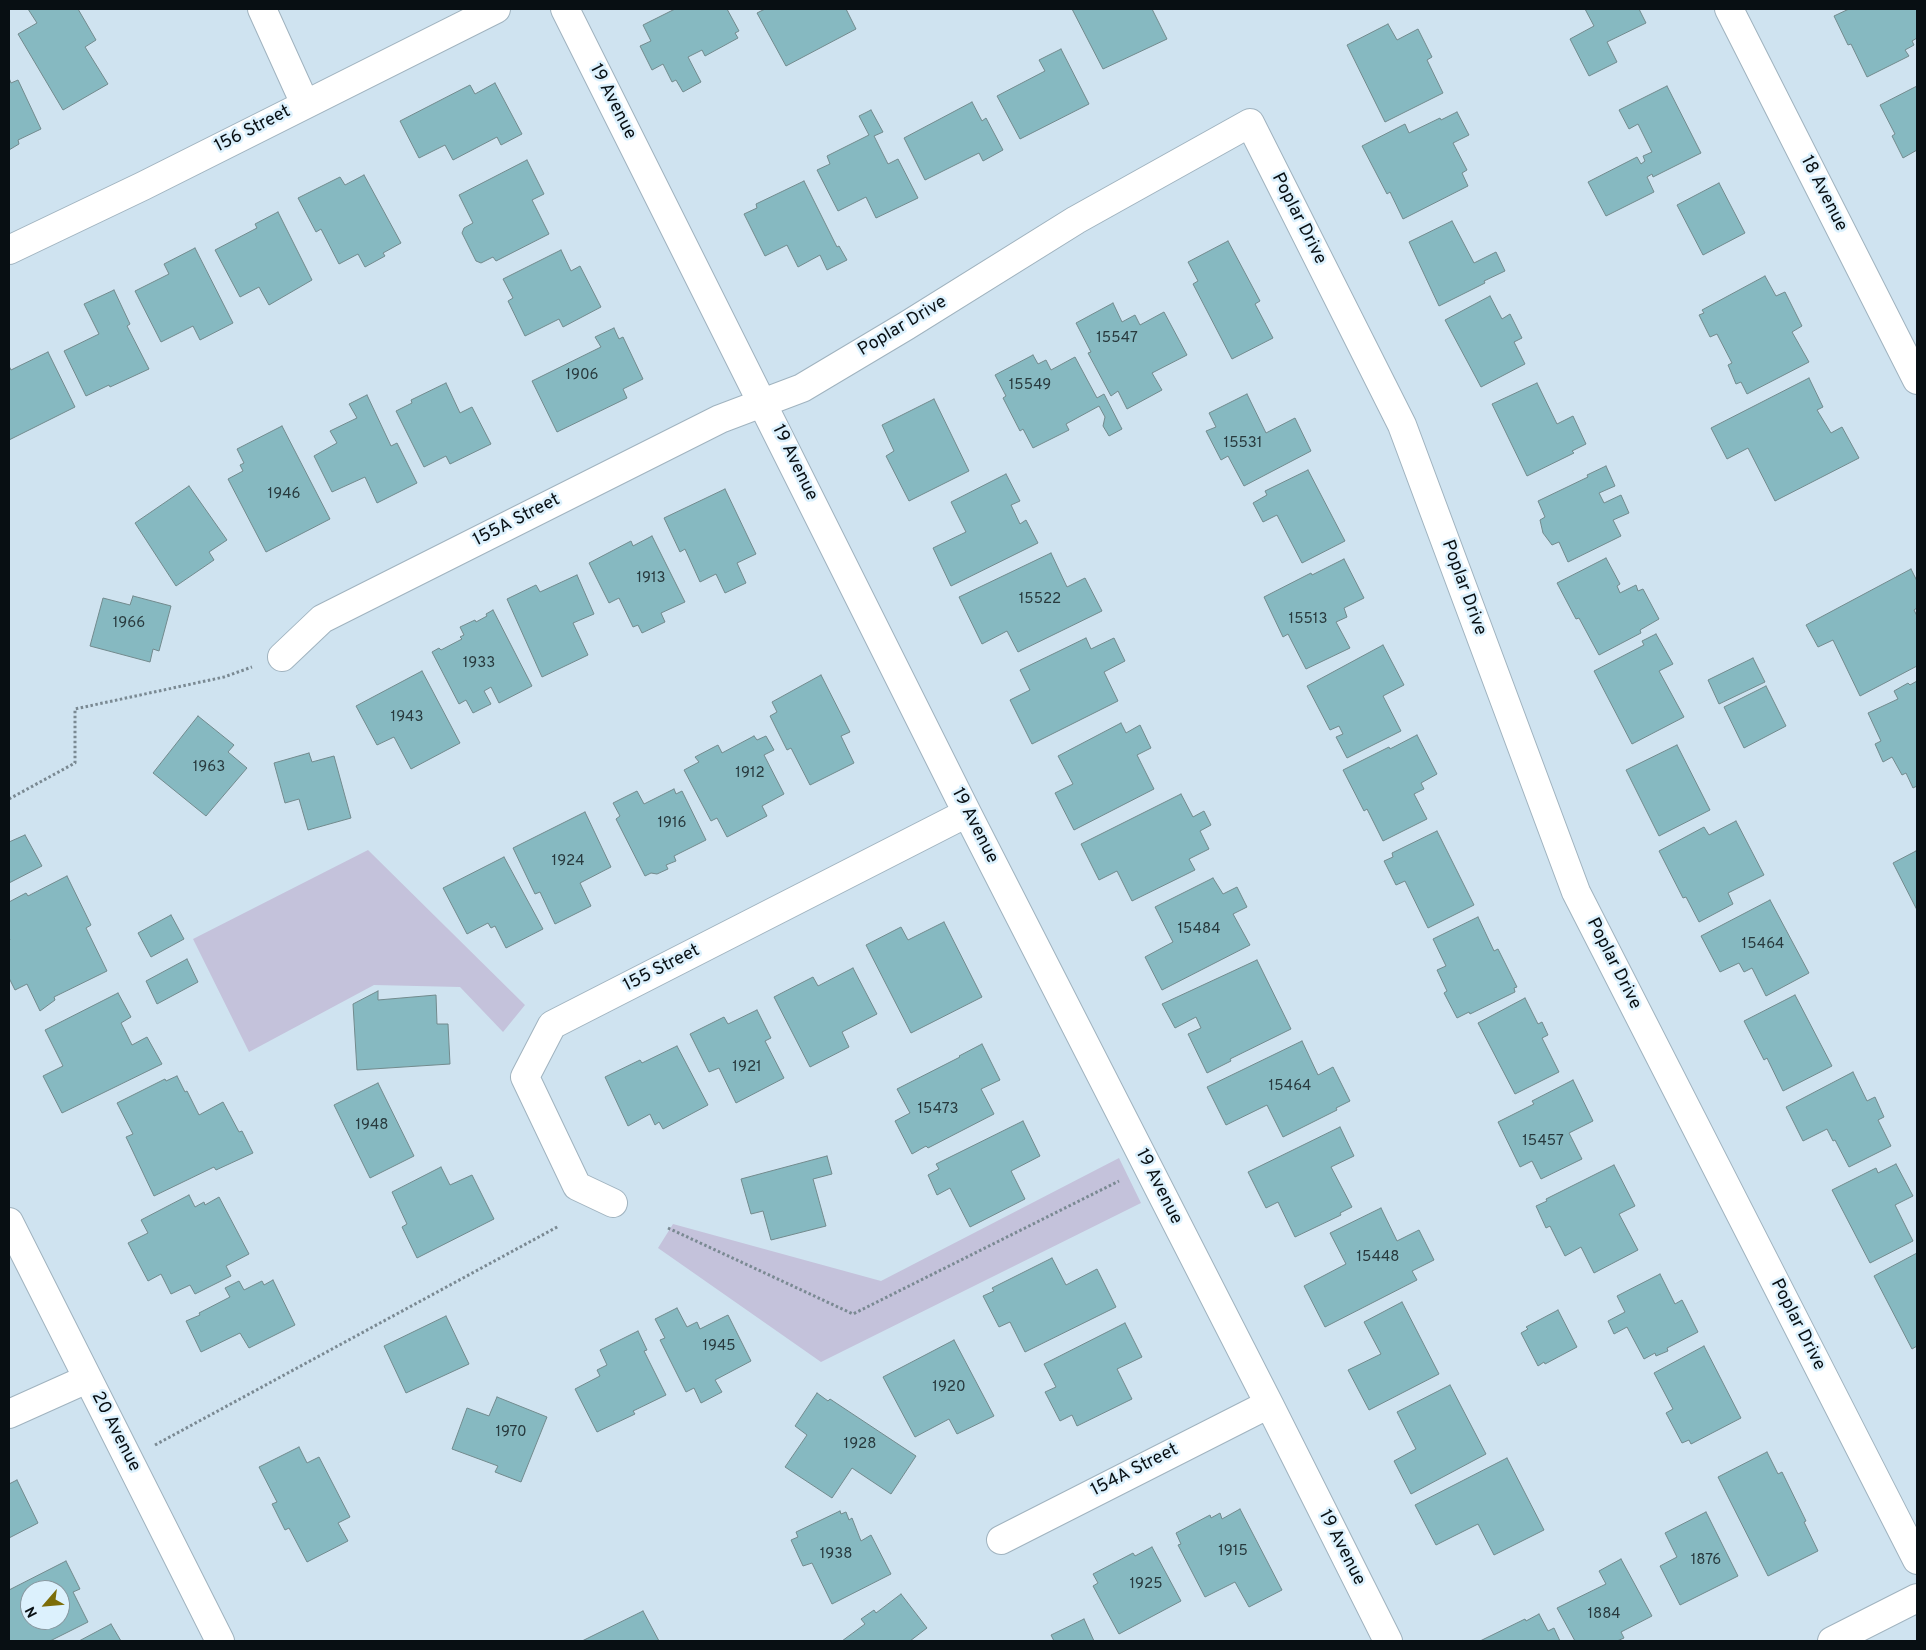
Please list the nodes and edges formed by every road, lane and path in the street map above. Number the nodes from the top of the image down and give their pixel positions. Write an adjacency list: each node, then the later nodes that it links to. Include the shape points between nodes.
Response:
1 (262, 9): 5 (street)
2 (496, 9): 5 (street, 156 Street)
3 (565, 9): 8 (street, 19 Avenue)
4 (1729, 9): 7 (street, 18 Avenue)
5 (304, 104): 6 (street, 156 Street)
6 (9, 250)
7 (1917, 380)
8 (763, 402): 9 (street, 155A Street, via 720,419 322,619); 11 (street, 19 Avenue); 22 (street, Poplar Drive, via 802,388 1076,220 1250,123 1402,425 1576,892)
9 (282, 657): 10 (path, via 224,677 75,709 75,764)
10 (9, 799)
11 (967, 813): 13 (street, 155 Street, via 552,1025 525,1077 578,1186); 18 (street, 19 Avenue)
12 (1124, 1178): 16 (path, via 853,1314)
13 (613, 1203)
14 (9, 1222): 17 (street, 20 Avenue)
15 (558, 1226): 20 (path)
16 (668, 1228)
17 (87, 1379): 19 (street); 24 (street, 20 Avenue)
18 (1269, 1404): 21 (street, 154A Street); 25 (street, 19 Avenue)
19 (9, 1414)
20 (154, 1445)
21 (1001, 1540)
22 (1917, 1560)
23 (1917, 1598): 26 (street)
24 (220, 1641)
25 (1388, 1641)
26 (1832, 1641)

